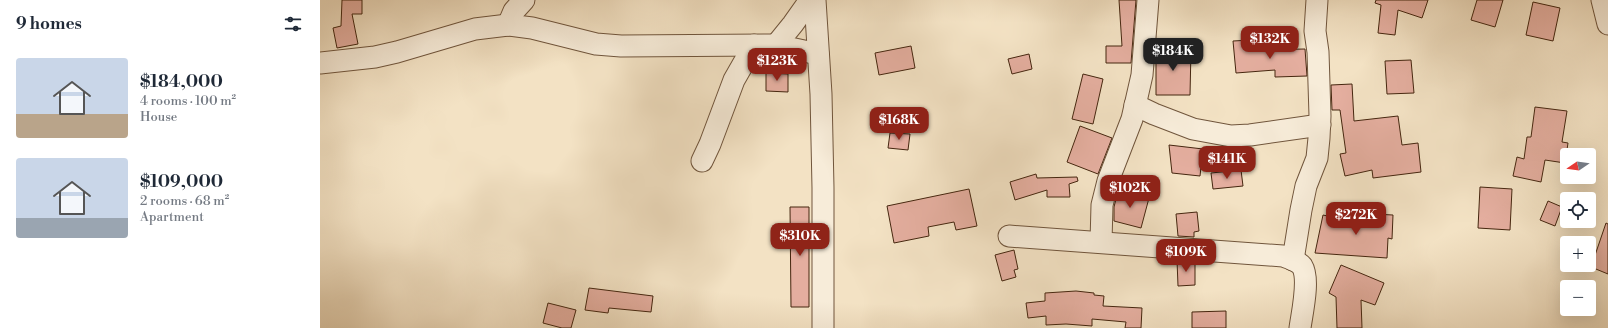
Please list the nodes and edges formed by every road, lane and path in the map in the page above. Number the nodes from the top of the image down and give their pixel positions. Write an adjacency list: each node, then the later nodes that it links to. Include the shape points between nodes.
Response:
1 (524, 0): 8 (street, via 514,11)
2 (810, 0): 10 (street)
3 (815, 0): 11 (street)
4 (1148, 0): 13 (street, via 1142,75)
5 (1317, 0): 14 (street, via 1315,31)
6 (1602, 0): 7 (street)
7 (1608, 24)
8 (508, 25): 9 (street, via 532,28 596,44); 12 (street, via 476,29 374,57)
9 (754, 45): 10 (street); 15 (street, via 734,80)
10 (776, 45): 11 (street)
11 (818, 54): 19 (street, via 823,188)
12 (320, 62)
13 (1135, 105): 14 (street, via 1193,129 1231,136); 17 (street, via 1102,205)
14 (1320, 125): 18 (street, via 1317,158 1306,186)
15 (702, 161)
16 (1009, 236): 17 (street)
17 (1101, 242): 18 (street, via 1283,256)
18 (1293, 260): 20 (street, via 1302,266 1306,280)
19 (823, 328)
20 (1300, 328)

